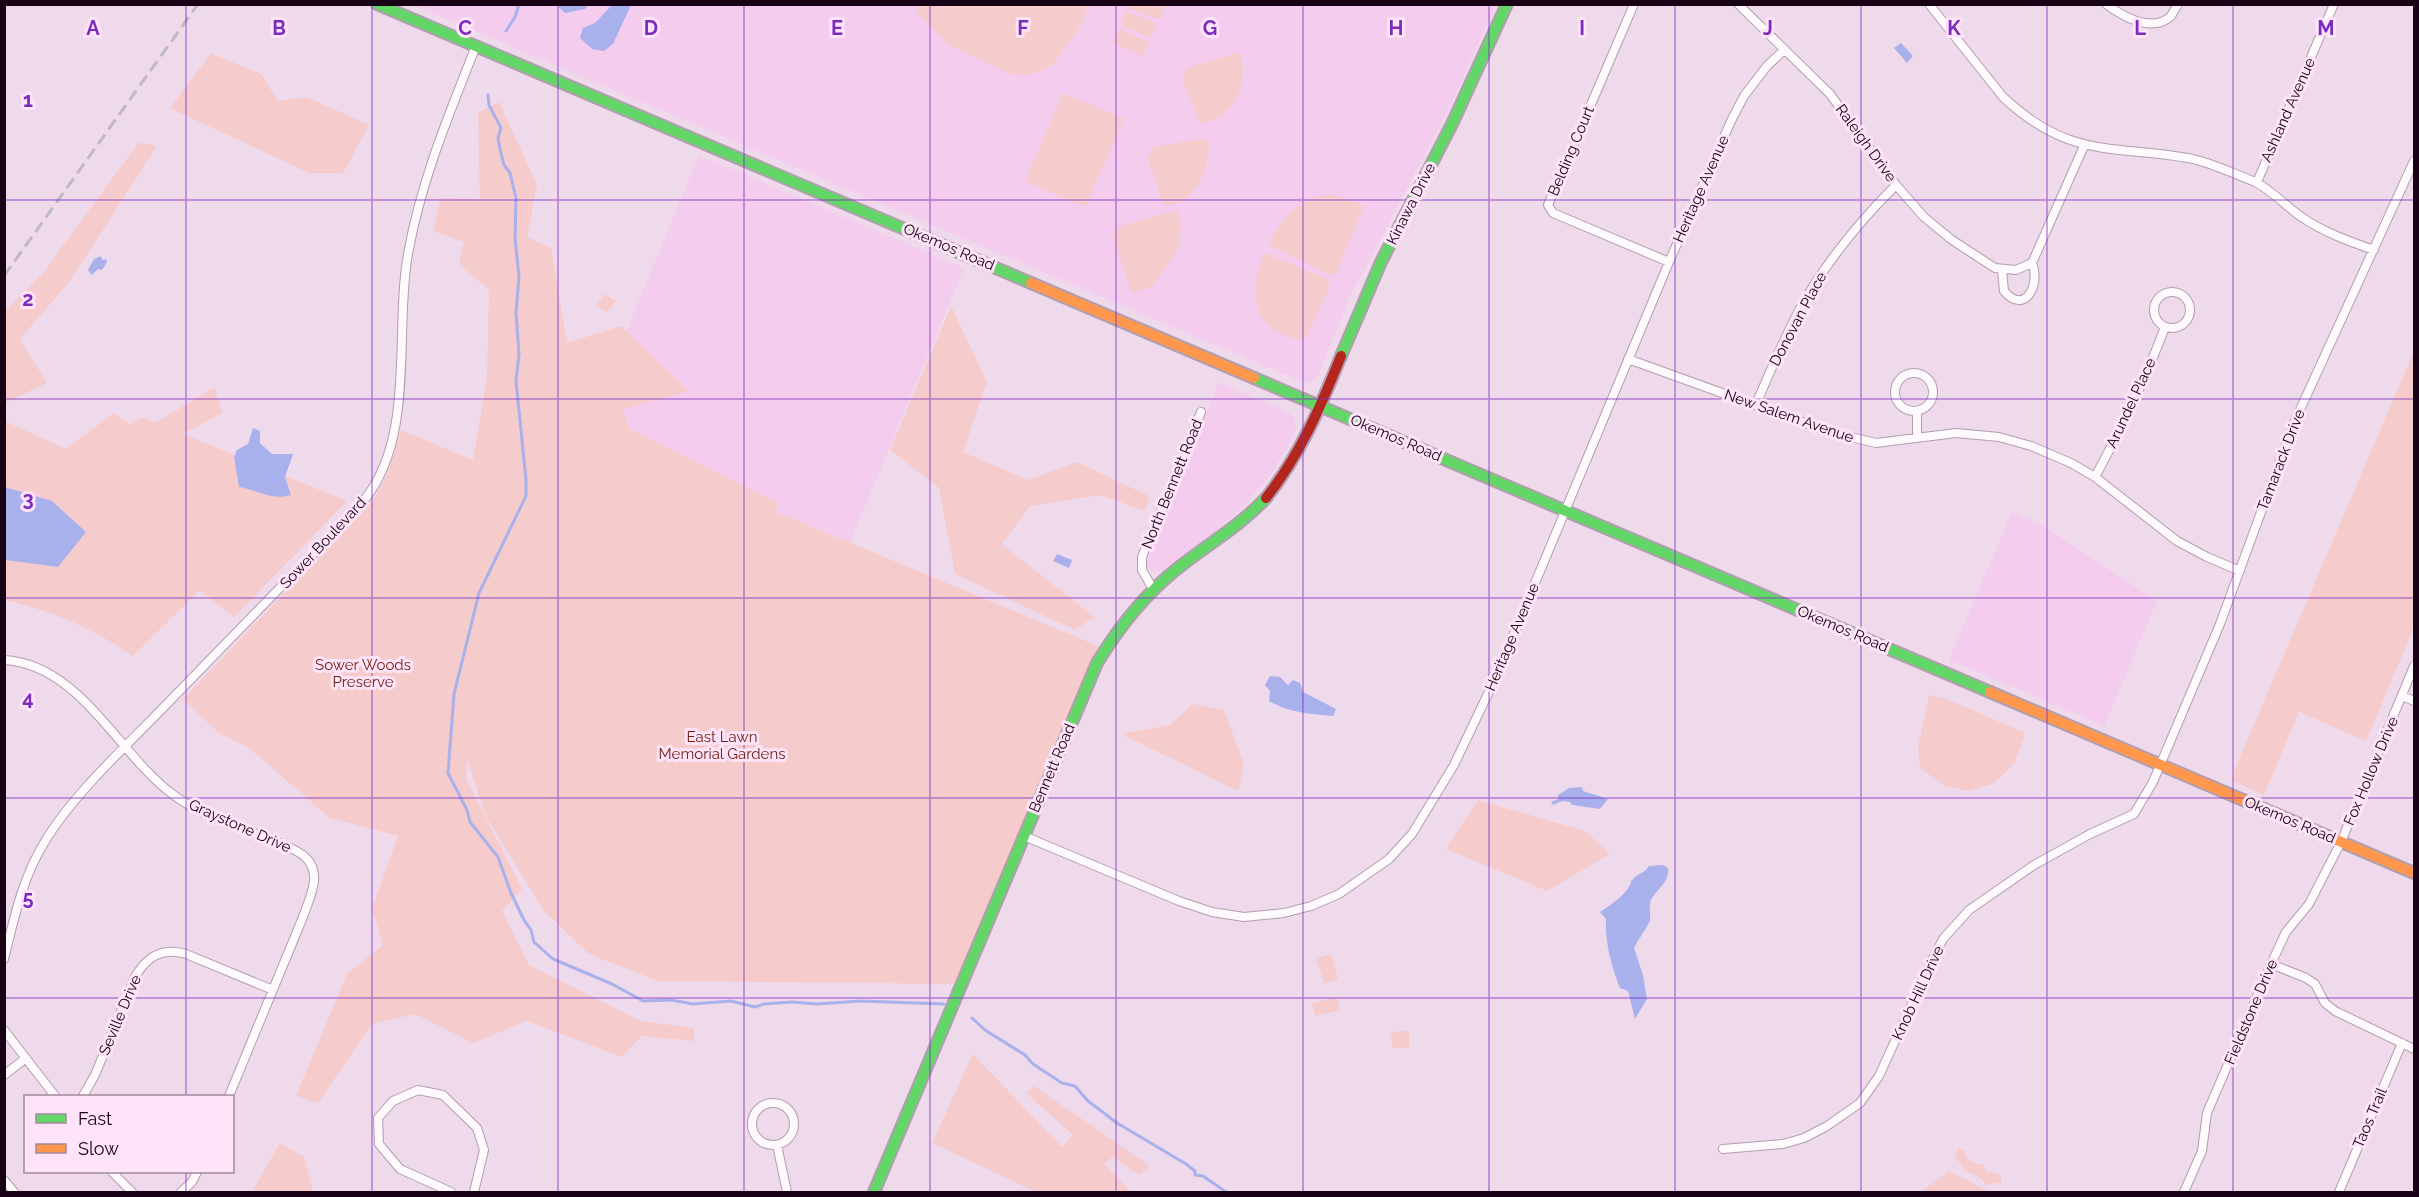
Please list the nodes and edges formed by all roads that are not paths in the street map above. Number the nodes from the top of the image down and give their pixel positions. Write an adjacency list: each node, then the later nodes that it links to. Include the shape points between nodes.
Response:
1 (377, 4): 9 (main road, Okemos Road)
2 (1507, 4): 23 (main road, Kinawa Drive, via 1452,124 1380,264)
3 (1634, 4): 17 (street, Belding Court, via 1548,209)
4 (1738, 4): 10 (street, Raleigh Drive)
5 (1929, 4): 11 (street, via 2016,109 2047,131)
6 (2106, 4): 7 (street, via 2136,21 2158,23 2170,17)
7 (2178, 4)
8 (2334, 4): 14 (street, Ashland Avenue)
9 (476, 46): 23 (main road, Okemos Road); 35 (street, Sower Boulevard, via 444,126 415,221 402,302 396,427 379,476 344,522)
10 (1784, 50): 15 (street, Raleigh Drive, via 1830,94); 17 (street, Heritage Avenue, via 1744,96)
11 (2084, 146): 14 (street, via 2188,158); 18 (street)
12 (2415, 161): 13 (street, Tamarack Drive)
13 (2412, 176): 16 (street, Tamarack Drive)
14 (2257, 182): 16 (street, via 2325,232)
15 (1896, 185): 19 (street, Raleigh Drive, via 1931,223 1990,266); 22 (street, Donovan Place, via 1834,255 1807,296)
16 (2374, 250): 29 (street, Tamarack Drive, via 2293,425)
17 (1669, 262): 21 (street, Heritage Avenue)
18 (2032, 263): 19 (street, Raleigh Drive, via 2016,270); 19 (street, via 2034,290 2019,299 2004,291)
19 (2002, 270)
20 (2165, 327): 20 (street, via 2179,328 2189,318 2190,304 2180,294 2166,293 2156,303 2155,317); 27 (street, Arundel Place)
21 (1628, 359): 22 (street, New Salem Avenue); 28 (street, Heritage Avenue)
22 (1756, 404): 26 (street, New Salem Avenue, via 1863,441)
23 (1319, 406): 28 (main road, Okemos Road); 30 (main road, Bennett Road, via 1292,460 1266,498 1238,525)
24 (1917, 411): 24 (street, via 1930,403 1933,389 1926,376 1912,373 1899,381 1896,395 1903,407); 26 (street)
25 (1201, 412): 30 (street, North Bennett Road, via 1142,557 1142,570)
26 (1917, 437): 27 (street, New Salem Avenue, via 1956,433 1999,437 2047,452)
27 (2095, 477): 29 (street, New Salem Avenue, via 2177,541)
28 (1565, 510): 36 (main road, Okemos Road); 37 (street, Heritage Avenue, via 1495,680 1454,765 1412,834 1389,859 1339,894 1284,913 1244,917 1212,912 1179,902)
29 (2240, 571): 36 (street, Tamarack Drive)
30 (1153, 589): 37 (main road, Bennett Road, via 1122,624 1097,663)
31 (4, 660): 35 (street, Graystone Drive, via 36,668 71,688)
32 (2415, 666): 33 (street, Fox Hollow Drive)
33 (2402, 696): 34 (street); 38 (street, Fox Hollow Drive)
34 (2415, 701)
35 (124, 748): 40 (street, Sower Boulevard, via 67,810 44,843 20,895); 42 (street, Graystone Drive, via 171,794 198,810 306,857 315,872 313,889)
36 (2160, 765): 38 (main road, Okemos Road); 52 (street, Knob Hill Drive, via 2134,814 2034,865 1977,903 1956,923 1932,960 1879,1076 1860,1103 1804,1138 1783,1144)
37 (1024, 836): 62 (main road, Bennett Road)
38 (2341, 842): 39 (main road, Okemos Road); 41 (street, Fieldstone Drive, via 2309,904 2286,932)
39 (2415, 873)
40 (4, 959)
41 (2271, 964): 44 (street, via 2315,984 2325,1003 2335,1011); 63 (street, Fieldstone Drive, via 2207,1113 2202,1151)
42 (273, 990): 49 (street, Seville Drive, via 186,954 158,953 142,964 135,976); 50 (street, Graystone Drive)
43 (4, 1030): 46 (street)
44 (2402, 1043): 45 (street); 64 (street, Taos Trail)
45 (2415, 1049)
46 (26, 1058): 47 (street); 48 (street)
47 (4, 1075)
48 (54, 1095)
49 (84, 1095)
50 (229, 1095)
51 (777, 1145): 51 (street, via 789,1139 794,1120 786,1108 773,1103 759,1108 752,1127 764,1143); 61 (street)
52 (1723, 1149)
53 (113, 1173): 57 (street)
54 (196, 1173): 58 (street)
55 (4, 1180): 56 (street)
56 (14, 1192)
57 (132, 1192)
58 (181, 1192)
59 (450, 1192): 60 (street, via 400,1169 379,1144 378,1118 393,1101 418,1090 443,1095 477,1128 484,1150)
60 (474, 1192)
61 (787, 1192)
62 (874, 1192)
63 (2184, 1192)
64 (2339, 1192)

